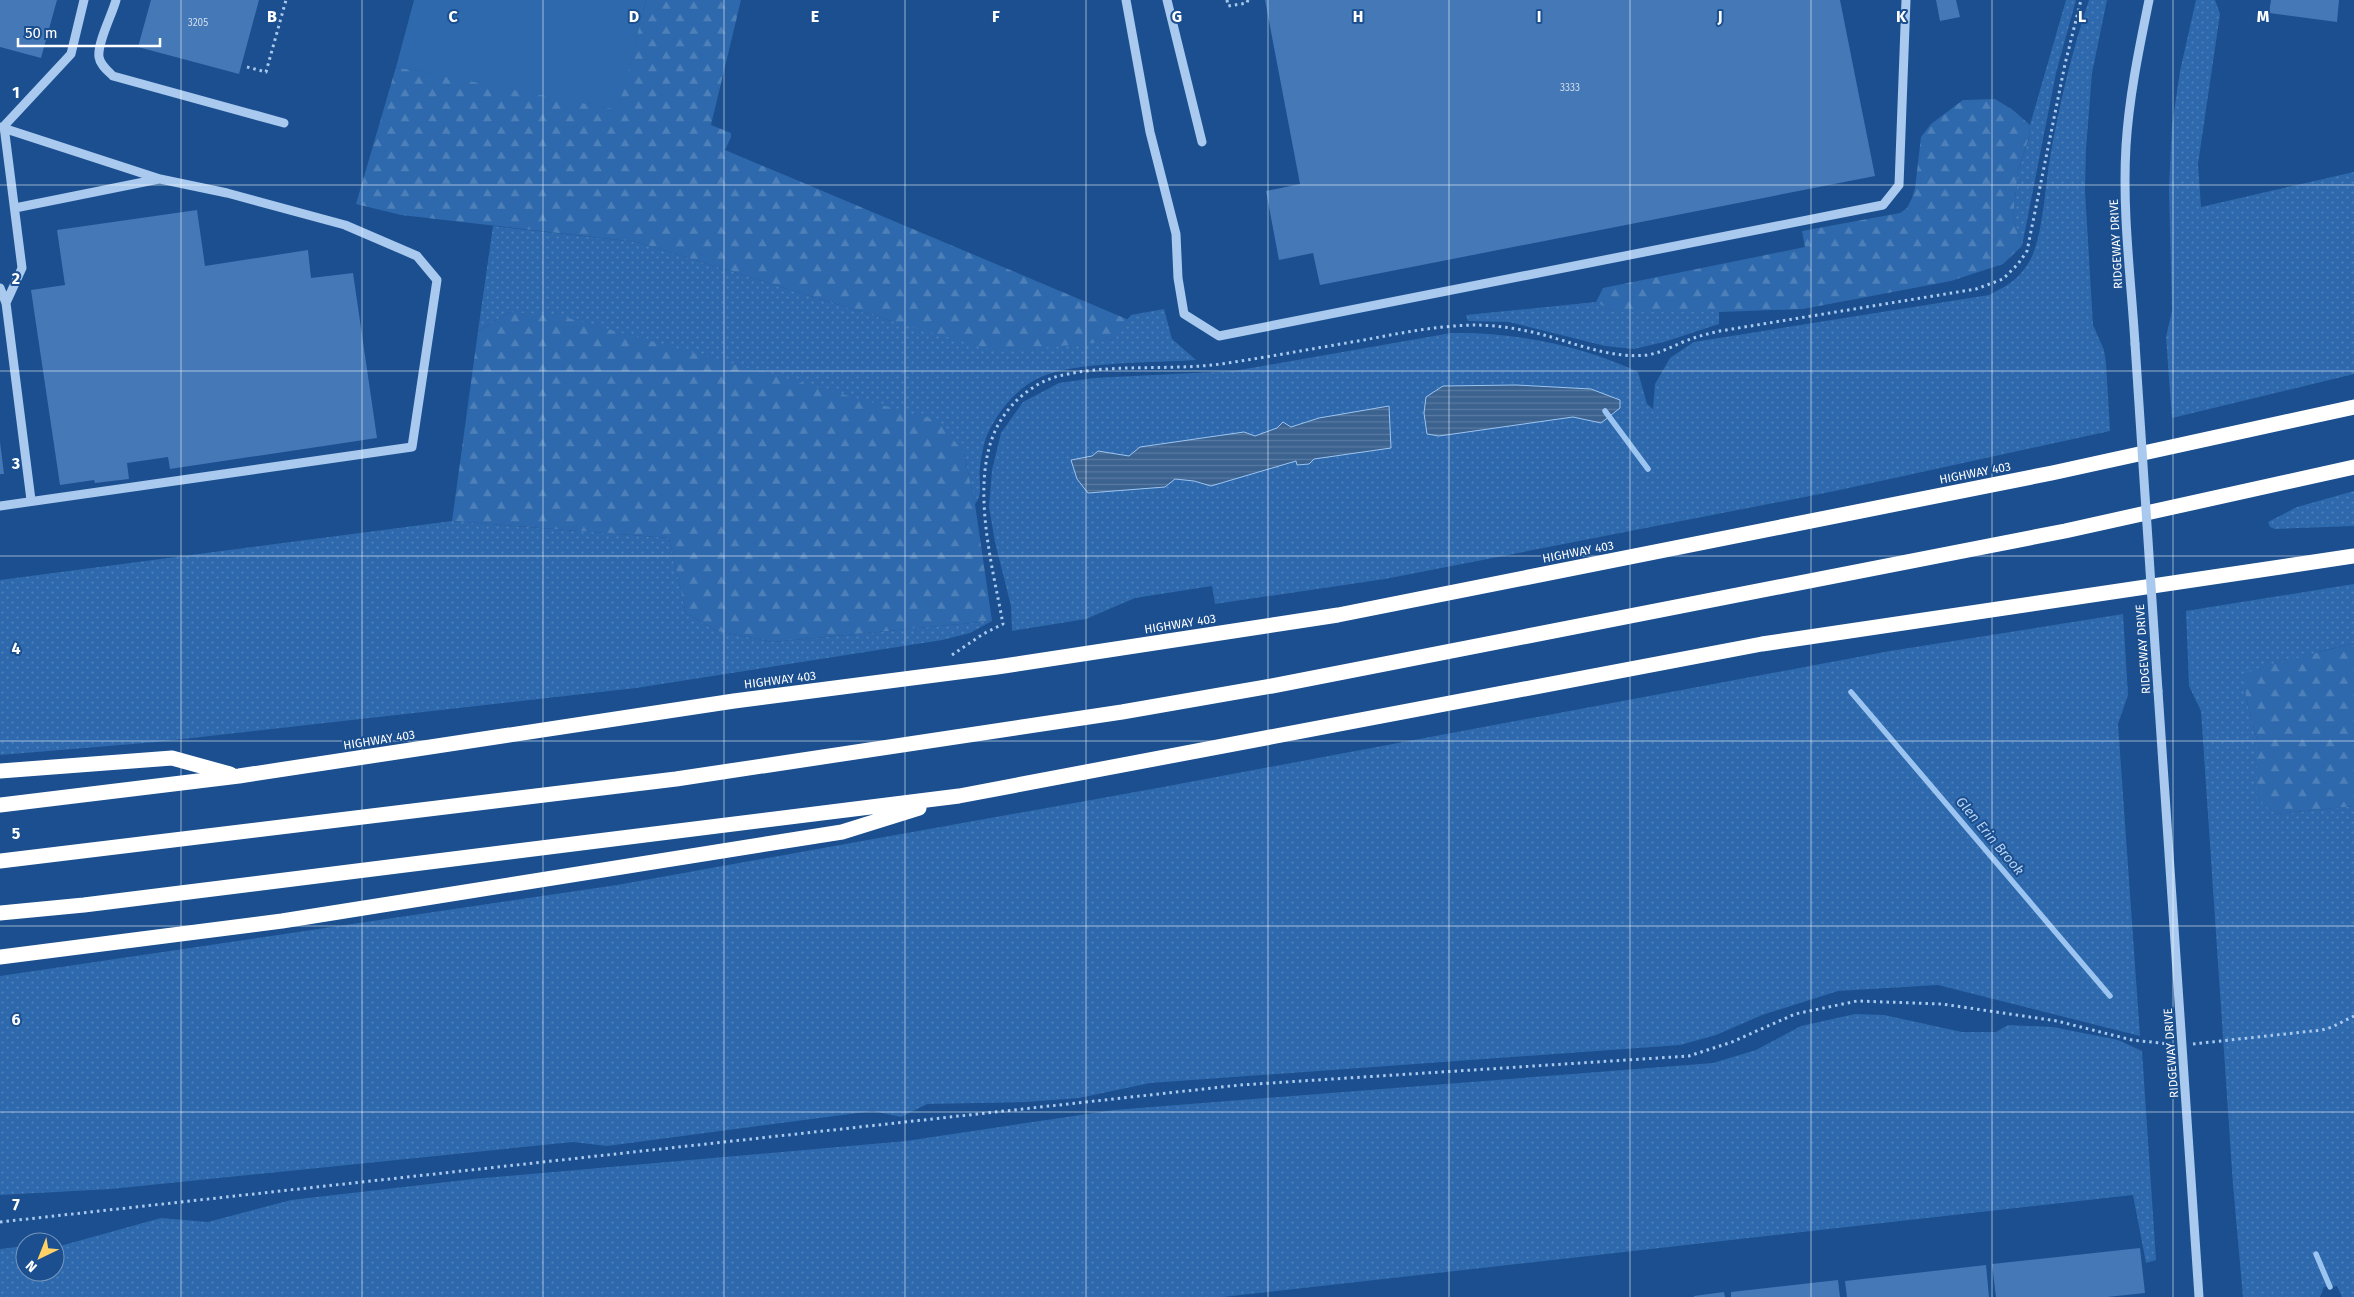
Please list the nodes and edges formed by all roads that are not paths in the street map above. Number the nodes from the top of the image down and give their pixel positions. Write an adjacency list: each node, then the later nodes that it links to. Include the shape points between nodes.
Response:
1 (84, 0): 8 (street, via 71,54)
2 (116, 0): 7 (street, via 99,57 113,76)
3 (1126, 0): 5 (street, via 1150,132 1176,234 1184,314 1219,336 1883,205 1899,185)
4 (1167, 0): 9 (street)
5 (1906, 0)
6 (2149, 0): 26 (street, RIDGEWAY DRIVE, bridge, via 2134,73 2126,147 2126,211)
7 (284, 122)
8 (2, 126): 10 (street); 11 (street)
9 (1202, 142)
10 (160, 179): 11 (street); 16 (street, via 227,192 345,225 418,256 437,280 412,447)
11 (15, 208): 13 (street, via 22,268)
12 (0, 288): 13 (street)
13 (6, 303): 16 (street)
14 (2354, 407): 20 (highway, HIGHWAY 403, via 2043,475 1338,615)
15 (2354, 467): 23 (highway, via 2055,533 1272,686 1122,712 676,779)
16 (31, 500): 17 (street)
17 (0, 506)
18 (2354, 556): 21 (highway, via 1762,644)
19 (0, 771): 20 (highway, via 172,758)
20 (239, 776): 22 (highway, HIGHWAY 403)
21 (959, 796): 24 (highway); 25 (highway, via 842,832 282,921)
22 (0, 805)
23 (0, 861)
24 (0, 913)
25 (0, 957)
26 (2199, 1297)

